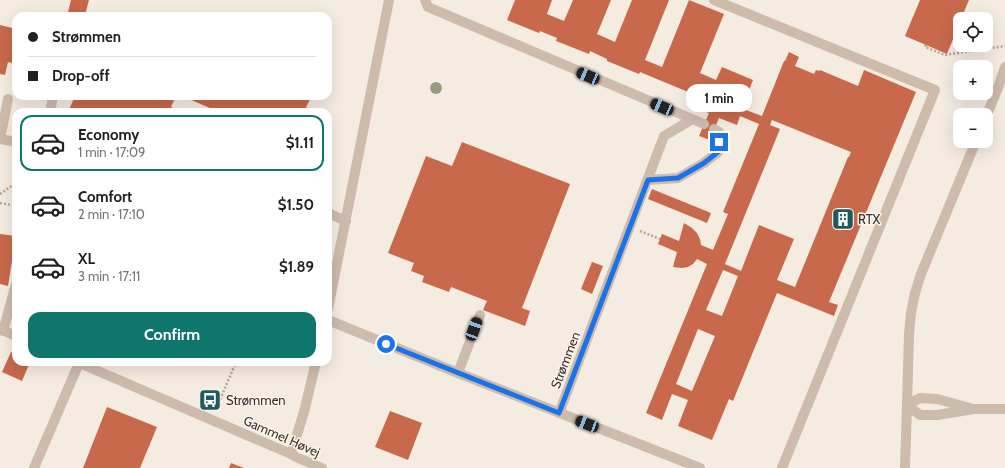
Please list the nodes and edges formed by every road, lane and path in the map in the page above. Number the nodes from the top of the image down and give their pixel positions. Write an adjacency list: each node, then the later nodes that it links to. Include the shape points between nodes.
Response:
1 (389, 0): 21 (street)
2 (425, 0): 9 (street, via 428,7)
3 (714, 0): 44 (street, via 935,90)
4 (926, 45): 5 (path, via 925,47 945,55)
5 (1005, 46)
6 (1005, 67): 8 (street)
7 (8, 99): 12 (street)
8 (990, 108)
9 (691, 120): 10 (street); 15 (street, Strømmen, via 664,136)
10 (704, 124)
11 (714, 129): 15 (street, via 719,132 718,152 704,163 678,178)
12 (0, 139): 13 (street)
13 (12, 141)
14 (973, 148): 35 (street, via 914,293 909,334)
15 (648, 180): 22 (street, Strømmen)
16 (12, 186): 17 (path)
17 (0, 194)
18 (0, 203): 19 (path)
19 (12, 205)
20 (332, 215): 21 (street)
21 (346, 221): 24 (street)
22 (630, 226): 23 (path); 39 (street, Strømmen)
23 (660, 239)
24 (332, 289)
25 (12, 297): 28 (street)
26 (480, 315): 34 (street)
27 (332, 322): 34 (street)
28 (2, 330): 29 (street)
29 (12, 334)
30 (77, 366): 41 (street)
31 (85, 366): 40 (street, Gammel Høvej)
32 (234, 366): 36 (path)
33 (315, 366): 40 (street)
34 (458, 373): 39 (street)
35 (908, 405): 37 (street, via 920,398 937,399); 37 (street, via 920,415 936,416); 45 (street)
36 (217, 407)
37 (974, 409): 38 (street)
38 (1005, 409)
39 (559, 413): 43 (street)
40 (291, 454): 42 (street, Gammel Høvej)
41 (34, 468)
42 (322, 468)
43 (700, 468)
44 (782, 468)
45 (905, 468)

